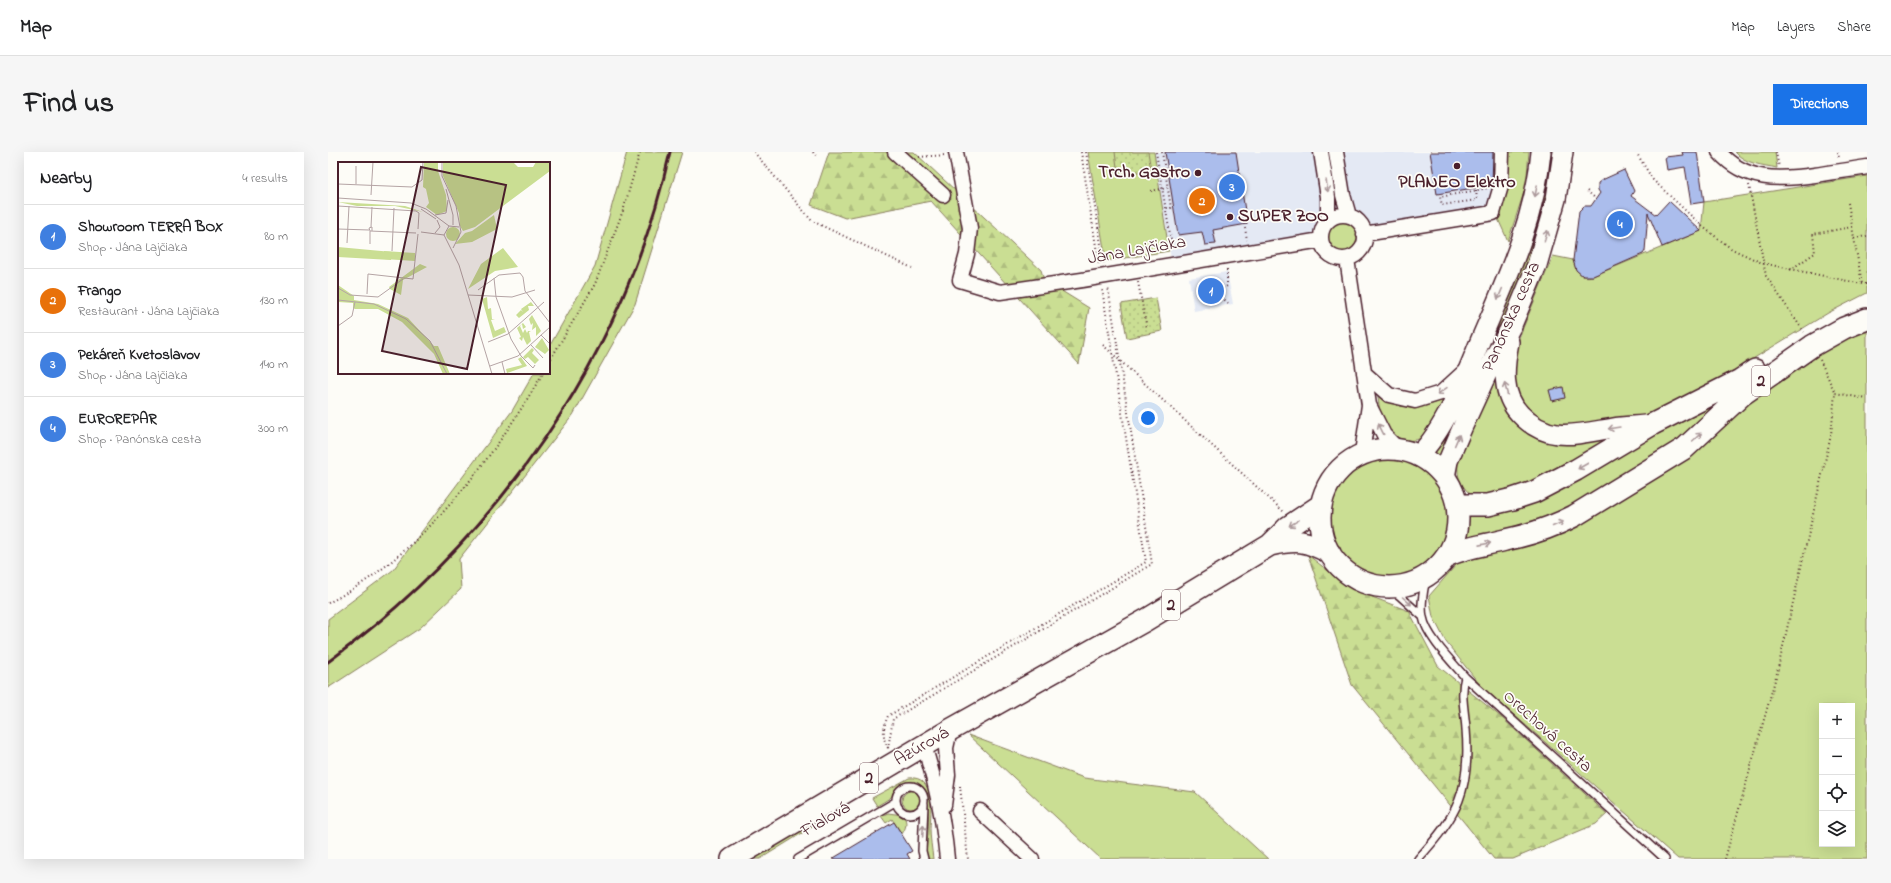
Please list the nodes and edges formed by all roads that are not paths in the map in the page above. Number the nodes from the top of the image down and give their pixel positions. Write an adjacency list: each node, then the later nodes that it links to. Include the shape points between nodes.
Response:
1 (1321, 152): 12 (street, one-way to 12, via 1328,197)
2 (1336, 152): 11 (street)
3 (1502, 152): 13 (street, via 1501,186 1494,213)
4 (1541, 152): 20 (main road, Panónska cesta, one-way to 20, via 1528,225)
5 (1563, 152): 18 (main road, Panónska cesta, one-way to 5, via 1535,270 1550,221)
6 (1719, 152): 9 (street, via 1745,172 1770,179 1796,178)
7 (956, 153): 14 (street, Jána Lajčiaka, via 970,228 968,254 960,280 1000,292)
8 (899, 155): 10 (street)
9 (1867, 167)
10 (943, 195)
11 (1349, 216): 12 (street, via 1334,217); 13 (street, via 1359,223)
12 (1328, 221): 14 (street, via 1324,226)
13 (1364, 234): 15 (street, via 1359,252)
14 (1321, 240): 15 (street, via 1327,253 1333,257)
15 (1347, 259): 21 (street)
16 (1864, 294): 19 (main road, 2)
17 (1867, 319): 19 (main road, 2)
18 (1512, 325): 23 (main road, one-way to 18, via 1564,435 1545,432 1527,422 1516,410 1504,384); 27 (main road, Panónska cesta, one-way to 18, via 1448,461 1463,426)
19 (1809, 341): 23 (main road, 2, via 1740,380); 32 (main road, 2, one-way to 19, via 1465,548 1506,540 1558,524 1666,461)
20 (1471, 365): 21 (street, one-way to 21, via 1441,394 1415,401 1389,395); 26 (main road, Panónska cesta, via 1439,431)
21 (1364, 374): 22 (street)
22 (1369, 405): 24 (street, one-way to 22, via 1384,435); 25 (street)
23 (1653, 424): 29 (main road, 2, one-way to 29, via 1583,467 1534,492 1488,505)
24 (1398, 449): 25 (main road, 2); 26 (main road, 2)
25 (1362, 453): 28 (main road, 2, via 1334,475)
26 (1418, 456): 27 (main road, 2, via 1433,465)
27 (1445, 477): 29 (main road, 2, via 1453,490)
28 (1321, 505): 30 (main road, 2, one-way to 30, via 1294,523); 31 (main road, 2, via 1322,530)
29 (1457, 505): 32 (main road, 2, via 1457,534)
30 (1270, 545): 31 (main road, 2, via 1299,541 1311,543); 37 (main road, Azúrová / 2, via 1146,620)
31 (1330, 553): 34 (main road, 2, via 1340,566 1357,579)
32 (1449, 555): 33 (main road, 2)
33 (1426, 577): 34 (main road, 2, via 1409,585); 35 (lane)
34 (1391, 588): 35 (lane, one-way to 35)
35 (1422, 616): 36 (lane, Orechová cesta, via 1443,653)
36 (1465, 677): 48 (lane, via 1462,690 1467,758 1461,796 1450,822); 49 (lane, Orechová cesta)
37 (950, 730): 38 (main road, Azúrová / 2); 42 (street, via 946,748 948,774)
38 (924, 746): 42 (street); 43 (main road, Azúrová / 2)
39 (895, 802): 40 (lane, via 902,812 911,814 919,811); 40 (lane, via 900,790 909,786 918,789); 44 (lane, Fialová)
40 (924, 803): 45 (lane, one-way to 40)
41 (980, 810): 47 (street)
42 (942, 815): 46 (street)
43 (732, 859)
44 (798, 859)
45 (924, 859)
46 (946, 859)
47 (1032, 859)
48 (1418, 859)
49 (1665, 859)

